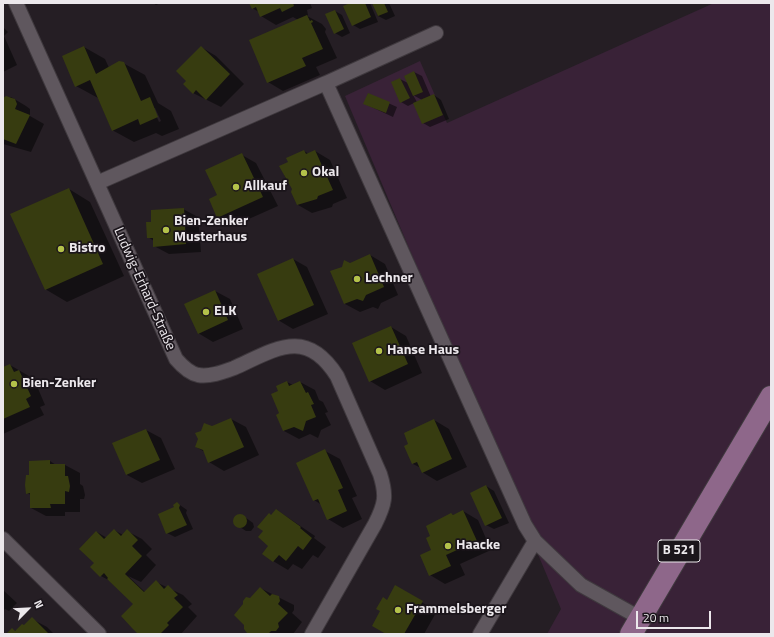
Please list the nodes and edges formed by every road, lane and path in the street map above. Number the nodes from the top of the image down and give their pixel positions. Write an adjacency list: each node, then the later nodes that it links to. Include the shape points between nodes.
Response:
1 (16, 3): 4 (lane, Ludwig-Erhard-Straße)
2 (436, 33): 3 (lane)
3 (326, 83): 4 (lane); 7 (lane, via 525,525)
4 (97, 183): 10 (lane, Ludwig-Erhard-Straße, via 169,346 176,359 186,369 198,375 220,373 277,348 301,346 316,352 327,361 336,376 380,474 385,488 385,498 384,507 375,524)
5 (771, 397): 8 (main road, B 521)
6 (3, 539): 9 (lane)
7 (535, 541): 8 (lane, via 581,585); 11 (lane)
8 (635, 626)
9 (99, 634)
10 (312, 634)
11 (480, 634)

